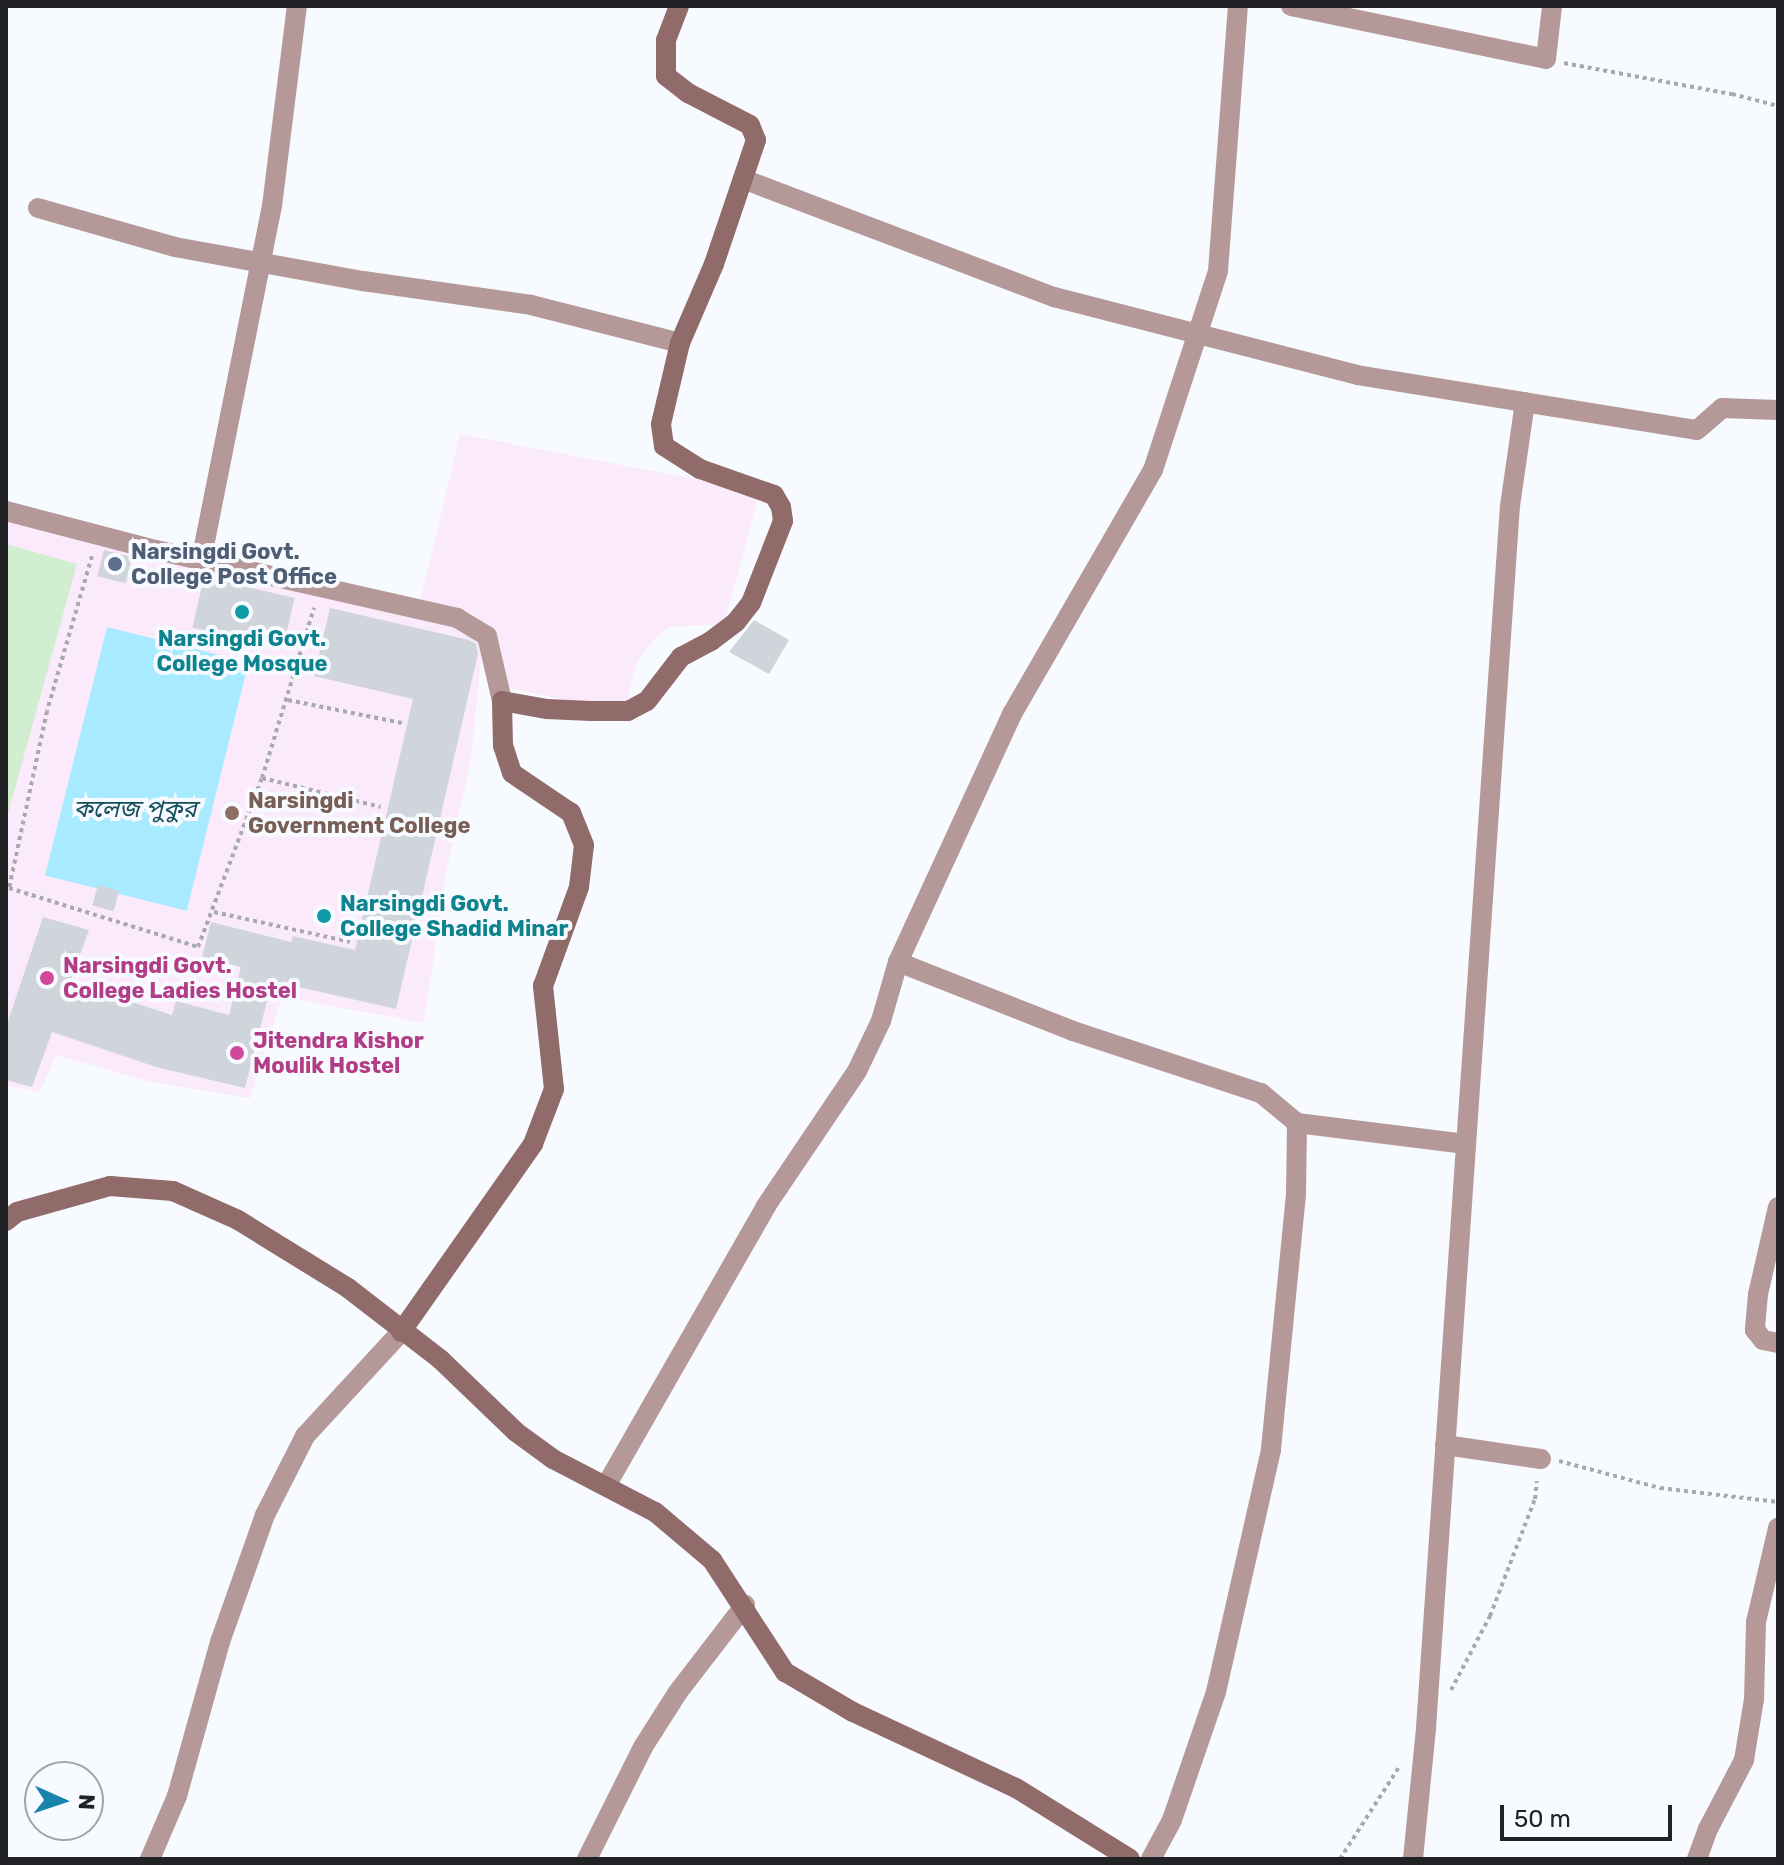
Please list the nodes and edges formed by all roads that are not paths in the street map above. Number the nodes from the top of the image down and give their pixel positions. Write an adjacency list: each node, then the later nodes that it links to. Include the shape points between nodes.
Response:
1 (297, 6): 8 (street, via 272,206)
2 (679, 6): 6 (street, via 666,40 666,76 750,125 756,140)
3 (1238, 6): 9 (street, via 1218,271)
4 (1291, 6): 5 (street, via 1546,59)
5 (1552, 6)
6 (743, 179): 9 (street, via 1054,297); 10 (street)
7 (38, 208): 8 (street, via 175,247)
8 (260, 260): 10 (street, via 531,305); 14 (street)
9 (1199, 335): 11 (street, via 1357,375); 16 (street, via 1153,470 1012,714)
10 (680, 343): 15 (street, via 661,424 664,446 700,469 774,495 781,507 783,521 751,603 736,622 681,657 647,701 628,711 547,709)
11 (1525, 402): 12 (street, via 1697,430 1722,408); 18 (street, via 1510,506)
12 (1778, 410)
13 (6, 511): 14 (street)
14 (201, 561): 15 (street, via 457,618 487,636)
15 (502, 701): 21 (street, via 503,746 512,773 571,813 584,845 579,887 543,986 554,1089 533,1144)
16 (898, 962): 17 (street, via 1073,1031 1261,1093); 25 (street, via 881,1021 857,1071 766,1206)
17 (1297, 1123): 18 (street); 31 (street, via 1296,1194 1271,1450 1216,1692 1172,1820)
18 (1466, 1144): 23 (street)
19 (1778, 1207): 22 (street, via 1755,1330 1763,1340)
20 (6, 1221): 21 (street, via 17,1212 110,1186 173,1191 238,1220 348,1288)
21 (401, 1332): 25 (street, via 440,1359 516,1432 553,1459); 28 (street, via 305,1436 265,1515 220,1642 177,1796)
22 (1778, 1343)
23 (1445, 1445): 24 (street); 32 (street)
24 (1541, 1459)
25 (607, 1484): 27 (street, via 655,1512 712,1560)
26 (1778, 1528): 33 (street, via 1756,1622 1754,1699 1744,1760)
27 (745, 1605): 29 (street, via 643,1747); 30 (street, via 785,1672 853,1712 1016,1788)
28 (150, 1859)
29 (587, 1859)
30 (1130, 1859)
31 (1151, 1859)
32 (1413, 1859)
33 (1697, 1859)

